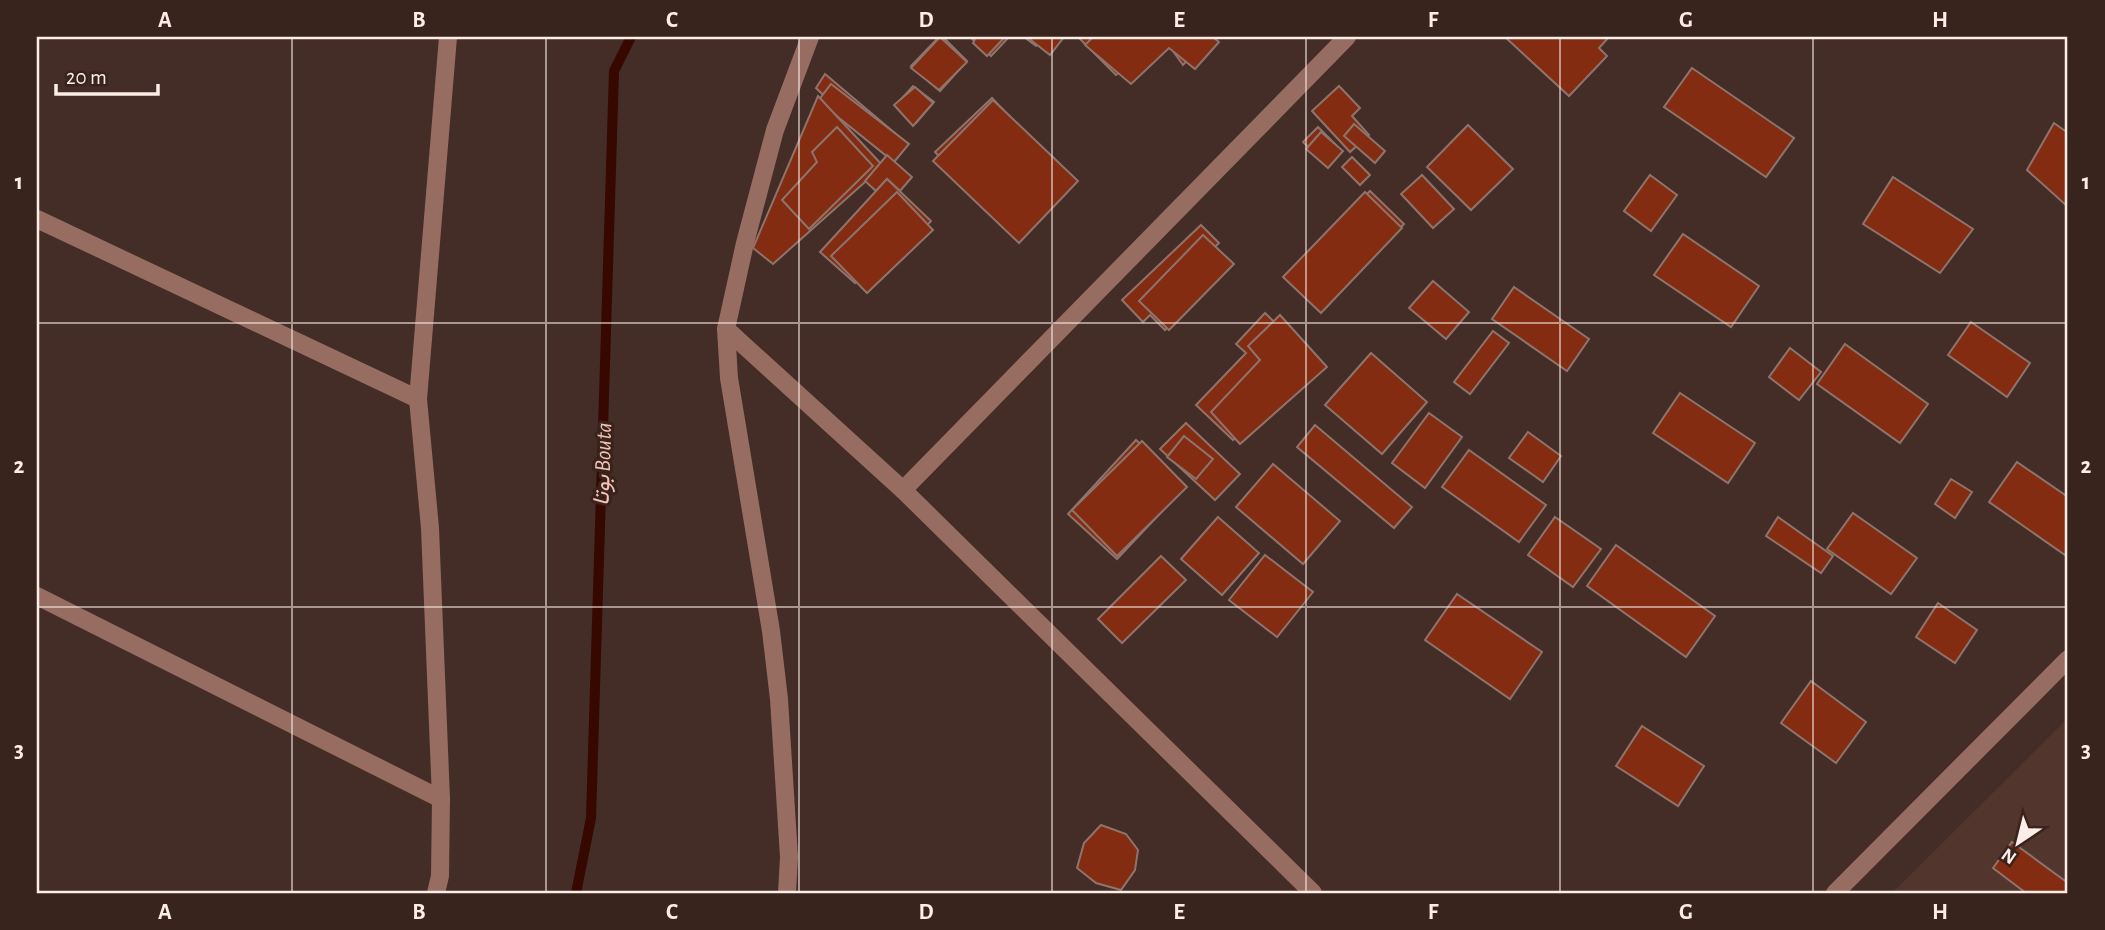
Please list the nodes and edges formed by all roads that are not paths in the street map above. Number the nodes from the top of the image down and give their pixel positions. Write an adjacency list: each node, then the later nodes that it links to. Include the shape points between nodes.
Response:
1 (810, 37): 5 (street, via 775,130)
2 (1347, 37): 7 (street)
3 (445, 38): 6 (street)
4 (37, 219): 6 (street)
5 (726, 330): 7 (street); 12 (street, via 729,377 779,698)
6 (418, 399): 10 (street, via 429,528)
7 (903, 491): 13 (street)
8 (37, 596): 10 (street)
9 (2068, 659): 14 (street)
10 (441, 799): 11 (street)
11 (436, 893)
12 (787, 893)
13 (1313, 893)
14 (1835, 893)

